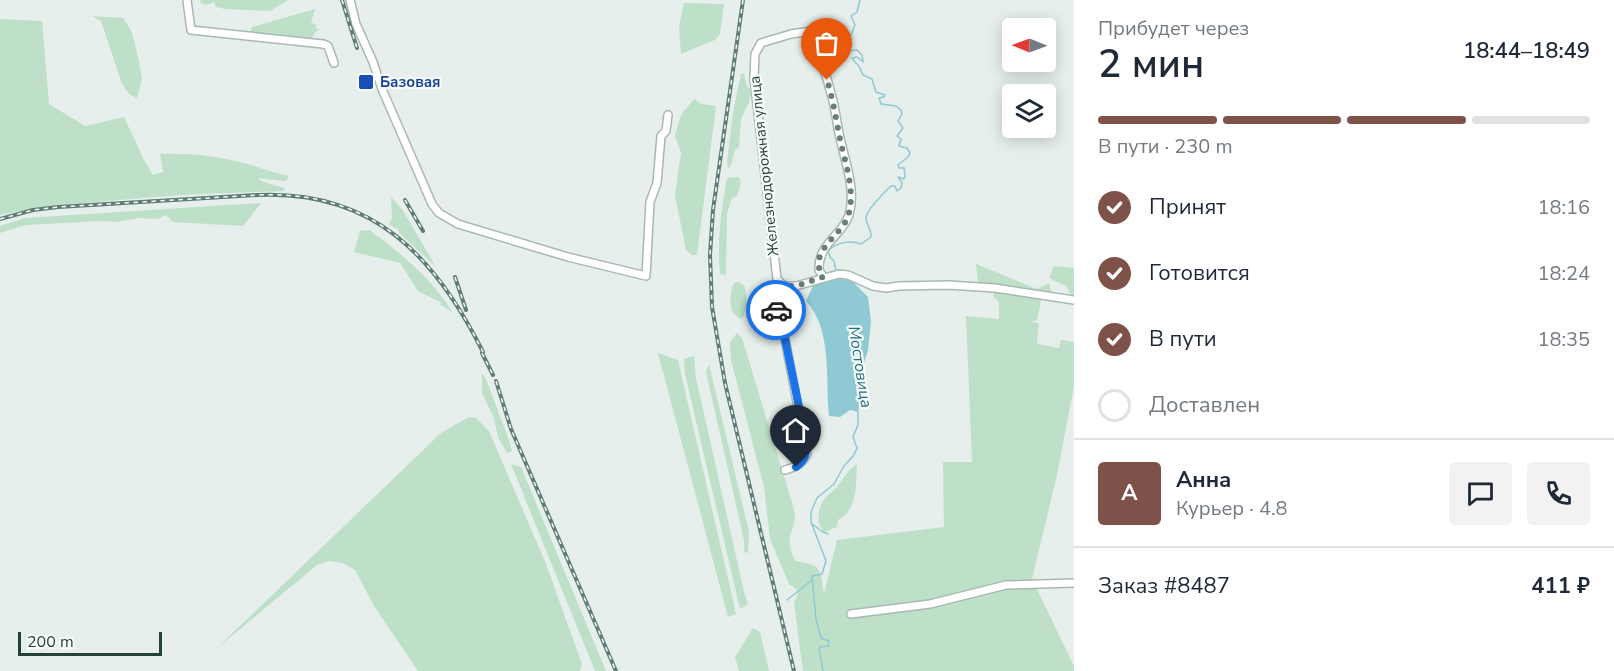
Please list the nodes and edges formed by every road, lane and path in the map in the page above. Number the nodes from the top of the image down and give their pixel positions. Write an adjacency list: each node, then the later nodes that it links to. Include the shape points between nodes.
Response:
1 (187, 0): 3 (street, via 191,30 323,44 328,46)
2 (350, 0): 4 (street, via 382,89 432,204 458,224 646,276 650,202 657,183 661,136)
3 (334, 63)
4 (668, 115)
5 (823, 277): 6 (street); 6 (street, Железнодорожная улица, via 819,270 822,255 849,215 850,202 848,165 811,31 761,42 755,54 754,78 777,279); 7 (street, via 848,275 886,288 948,285)
6 (784, 286): 8 (street, via 776,316 785,339 807,454 796,467)
7 (1074, 300)
8 (785, 470)
9 (1074, 583): 10 (street, via 1006,585 930,604)
10 (851, 614)

